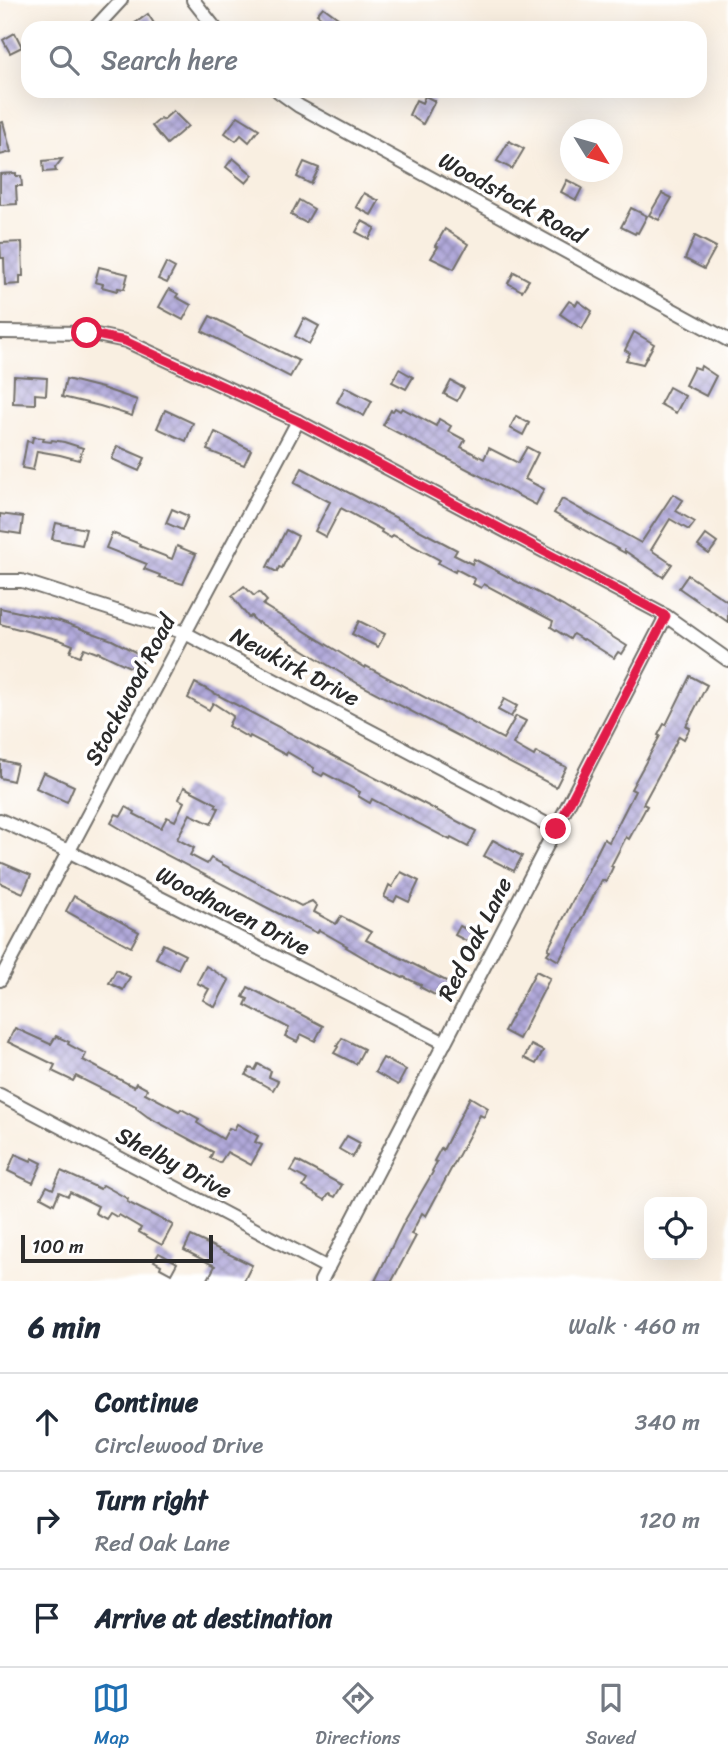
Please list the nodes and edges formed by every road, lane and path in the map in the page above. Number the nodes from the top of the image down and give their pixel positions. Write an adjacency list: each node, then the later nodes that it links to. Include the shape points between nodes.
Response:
1 (121, 0): 3 (street)
2 (193, 0): 4 (street)
3 (102, 21)
4 (210, 21)
5 (288, 98): 7 (street, Woodstock Road)
6 (0, 332): 8 (street, via 87,333 125,341)
7 (728, 340)
8 (298, 421): 10 (street); 11 (street, Stockwood Road)
9 (0, 581): 11 (street, Newkirk Drive, via 22,581)
10 (666, 616): 12 (street); 14 (street, Red Oak Lane)
11 (185, 633): 14 (street, Newkirk Drive); 15 (street, Stockwood Road)
12 (728, 660)
13 (0, 820): 15 (street, Woodhaven Drive)
14 (556, 829): 17 (street, Red Oak Lane)
15 (68, 851): 16 (street, Stockwood Road); 17 (street, Woodhaven Drive)
16 (0, 979)
17 (445, 1043): 19 (street, Red Oak Lane)
18 (0, 1095): 19 (street, Shelby Drive)
19 (328, 1268): 20 (street, Red Oak Lane)
20 (321, 1281)

